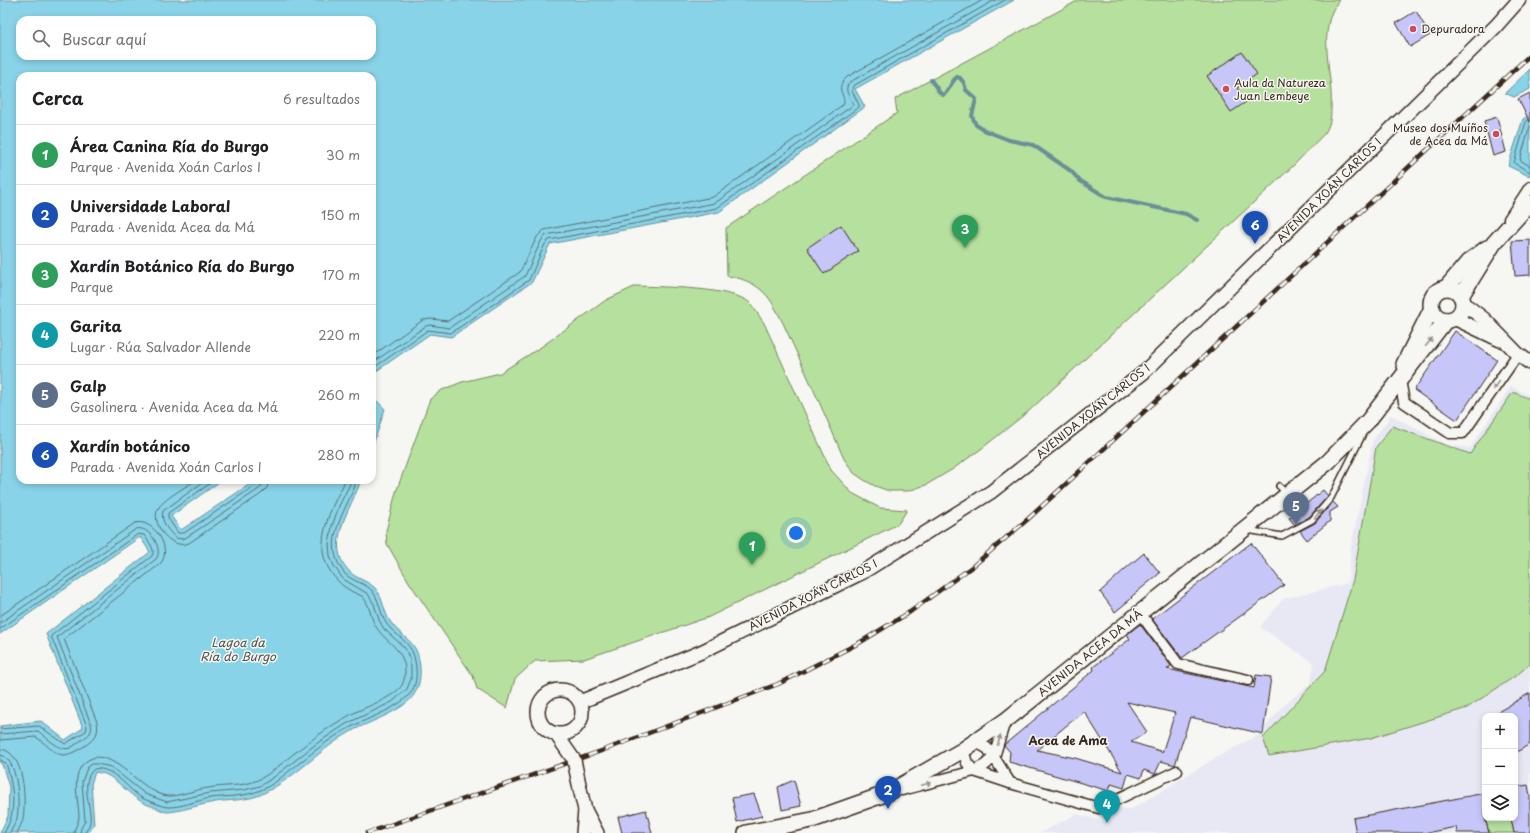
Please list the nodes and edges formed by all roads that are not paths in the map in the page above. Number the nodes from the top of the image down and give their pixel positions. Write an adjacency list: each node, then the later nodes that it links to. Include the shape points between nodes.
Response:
1 (1519, 0): 17 (street, AVENIDA XOÁN CARLOS I, via 1143,373 991,492 863,572 701,652)
2 (1530, 187): 4 (street)
3 (1530, 203): 4 (main road)
4 (1494, 243): 5 (main road, via 1468,262); 6 (main road)
5 (1446, 288): 6 (main road, via 1455,290); 7 (main road, via 1434,294)
6 (1462, 300): 8 (main road, via 1460,312); 9 (street)
7 (1432, 308): 8 (main road, via 1437,316); 12 (main road)
8 (1450, 319): 9 (street); 11 (main road, one-way to 8)
9 (1514, 349): 10 (street); 11 (street, one-way to 11, via 1463,433 1450,433 1404,402)
10 (1530, 363)
11 (1400, 380): 12 (main road)
12 (1388, 395): 13 (main road, AVENIDA ACEA DA MÁ)
13 (1368, 421): 14 (main road, AVENIDA ACEA DA MÁ, via 1328,462 1283,491); 14 (lane, one-way to 13, via 1282,536 1312,520 1331,498)
14 (1244, 530): 15 (main road, AVENIDA ACEA DA MÁ)
15 (1140, 613): 16 (street, via 1178,664); 18 (main road, AVENIDA ACEA DA MÁ)
16 (1248, 680)
17 (580, 702): 19 (street, via 582,717); 20 (street, via 564,690 550,692 544,696 540,702 538,716 544,728)
18 (1005, 721): 21 (main road, AVENIDA ACEA DA MÁ); 22 (street, one-way to 18)
19 (573, 730): 20 (street); 23 (street)
20 (556, 734): 23 (street)
21 (969, 746): 22 (street, via 987,748); 24 (street, via 967,764); 27 (main road, AVENIDA ACEA DA MÁ)
22 (994, 757): 24 (street); 26 (street)
23 (574, 760): 28 (street, bridge)
24 (974, 771): 26 (street); 27 (street, one-way to 24)
25 (1177, 771): 26 (street, via 1099,808)
26 (1010, 783)
27 (888, 793): 31 (main road, AVENIDA ACEA DA MÁ, via 812,820)
28 (585, 810): 29 (street); 30 (street)
29 (583, 833)
30 (598, 833)
31 (746, 833)

